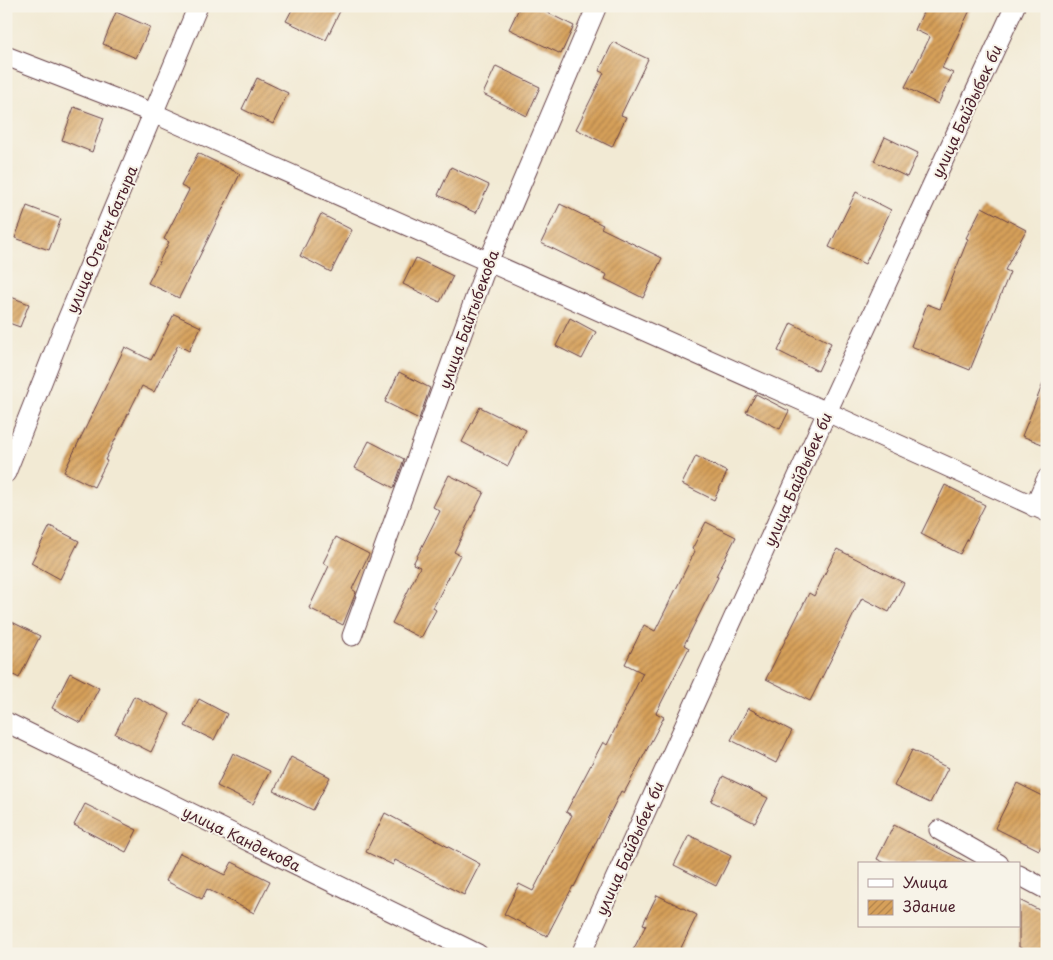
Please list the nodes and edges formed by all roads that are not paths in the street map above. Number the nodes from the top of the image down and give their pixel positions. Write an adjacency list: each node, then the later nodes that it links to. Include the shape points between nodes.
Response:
1 (198, 6): 5 (street, улица Отеген батыра)
2 (597, 6): 6 (street, улица Байтыбекова)
3 (1015, 6): 7 (street, улица Байдыбек би)
4 (6, 56): 5 (street)
5 (153, 113): 6 (street); 8 (street, улица Отеген батыра)
6 (488, 262): 7 (street); 11 (street, улица Байтыбекова)
7 (827, 412): 10 (street); 18 (street, улица Байдыбек би)
8 (6, 473)
9 (1047, 478): 10 (street)
10 (1040, 509)
11 (352, 636)
12 (6, 722): 17 (street, улица Кандекова)
13 (939, 830): 14 (street)
14 (995, 862)
15 (1020, 876): 16 (street)
16 (1047, 890)
17 (478, 954)
18 (582, 954)

